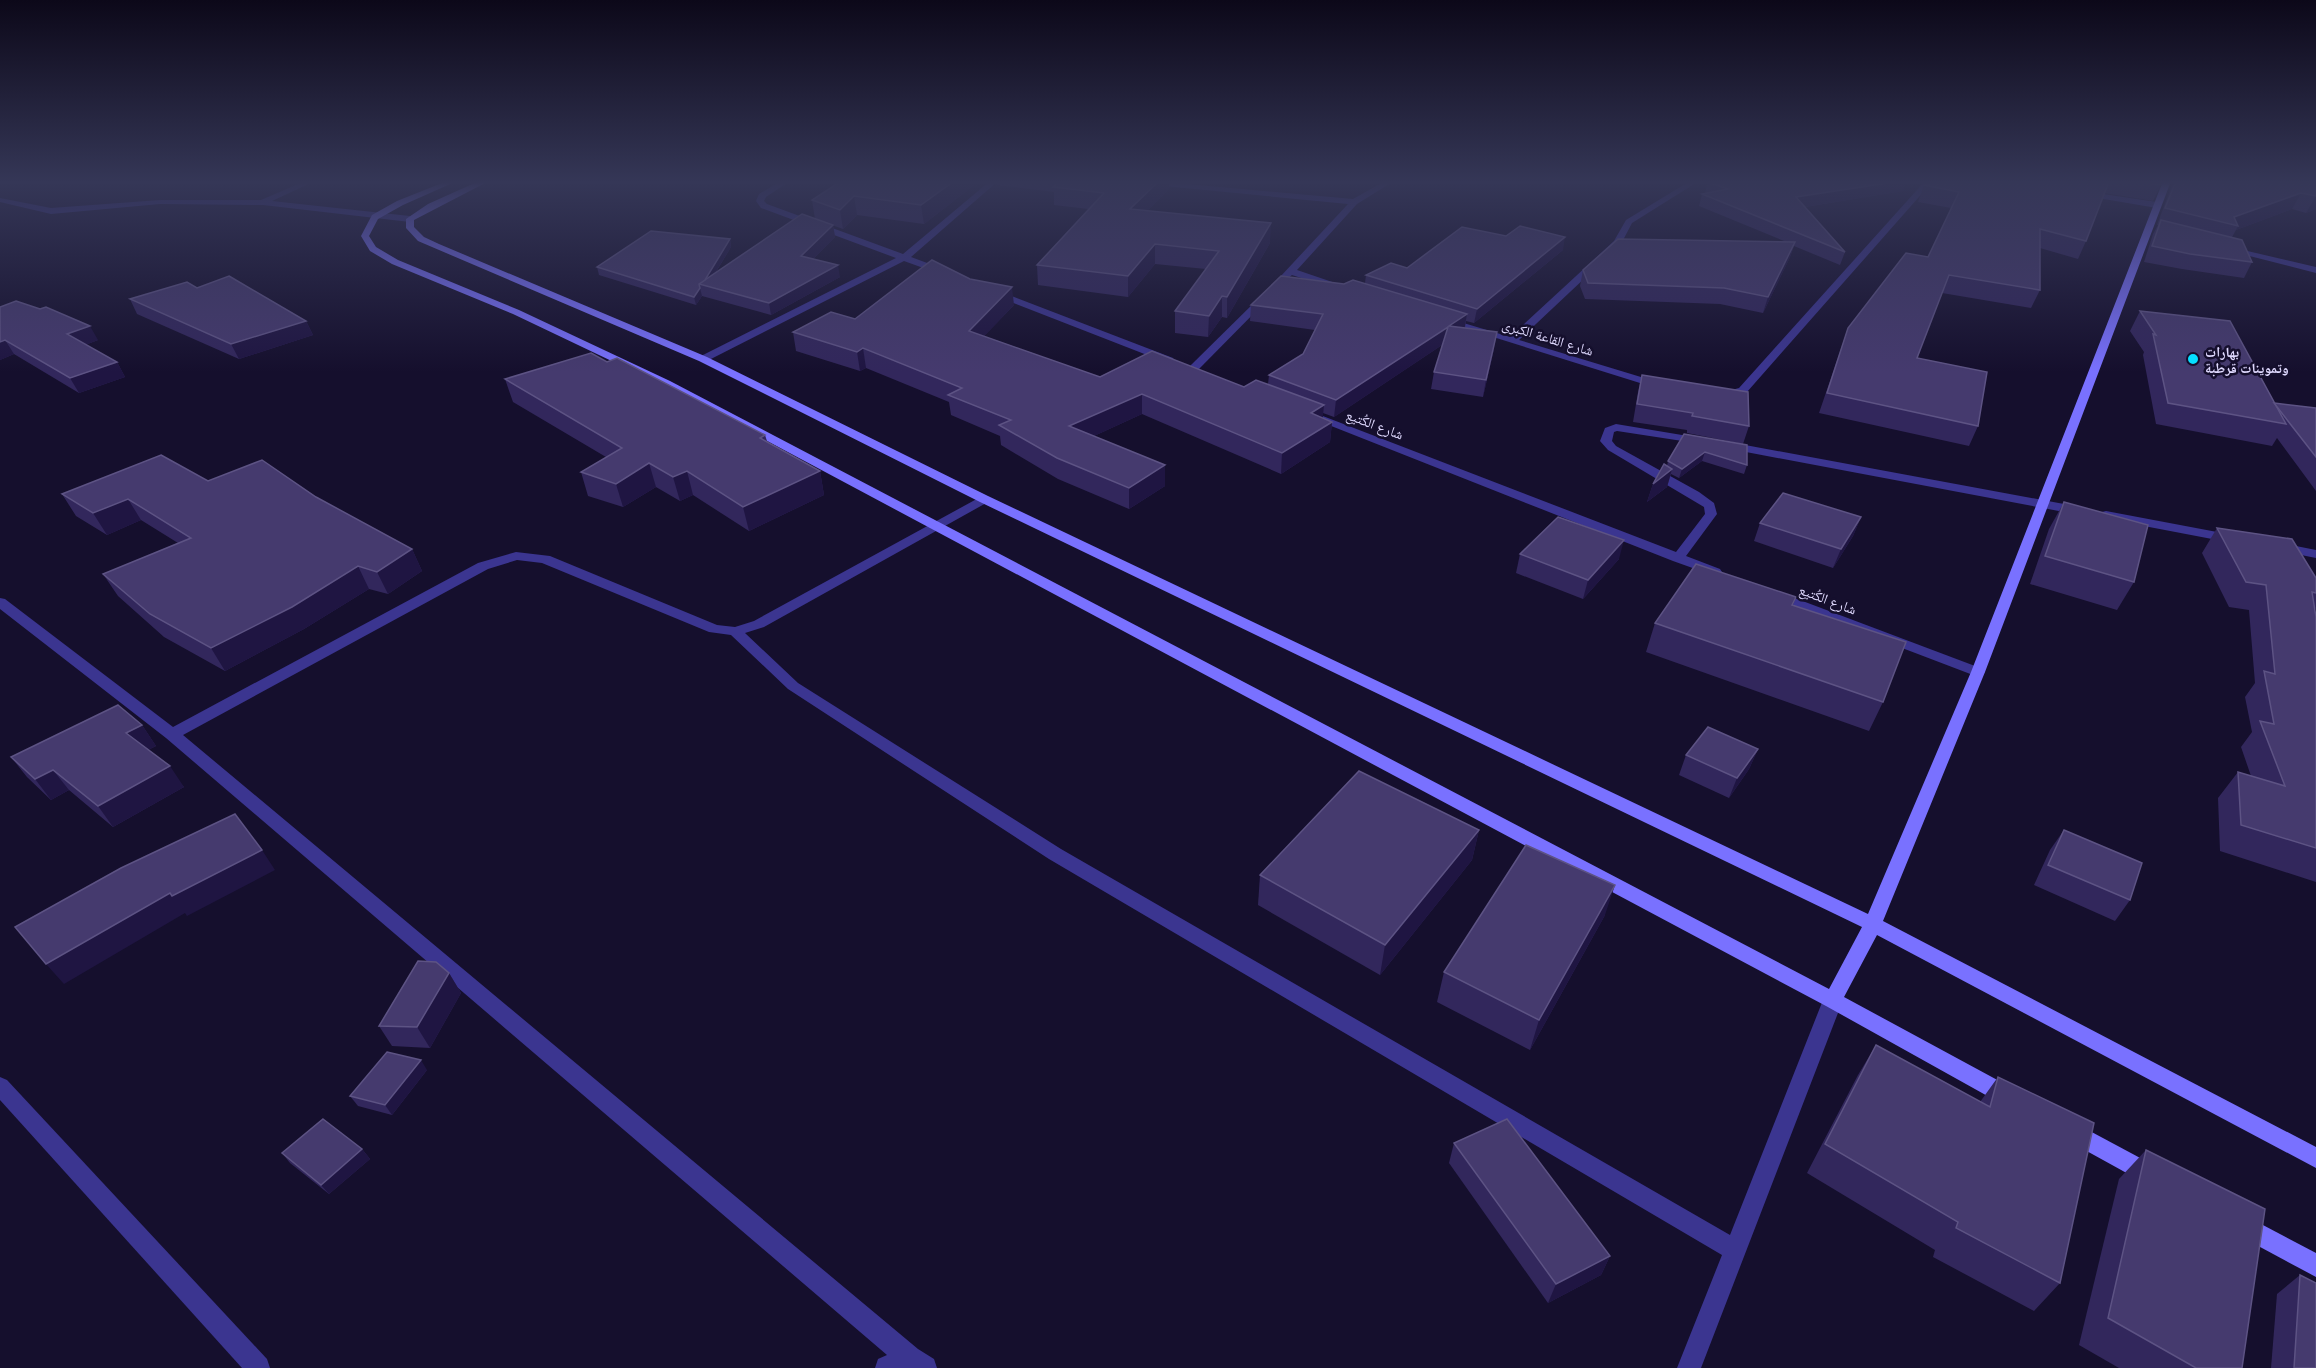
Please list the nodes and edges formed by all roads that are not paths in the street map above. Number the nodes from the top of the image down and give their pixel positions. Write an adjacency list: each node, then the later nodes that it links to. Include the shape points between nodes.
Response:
1 (370, 245): 24 (main road, via 395,262 516,312 666,383)
2 (434, 245): 18 (main road)
3 (871, 245): 10 (street)
4 (919, 245): 10 (street)
5 (1314, 245): 11 (street)
6 (1615, 245): 17 (street)
7 (1872, 245): 20 (street, via 1743,390)
8 (2148, 245): 23 (main road)
9 (2215, 245): 12 (street)
10 (905, 257): 13 (street); 18 (street)
11 (1291, 270): 14 (street, via 1198,371); 15 (street)
12 (2316, 270)
13 (949, 274)
14 (982, 287)
15 (1348, 291)
16 (1436, 317): 17 (street, شارع القاعة الكبرى)
17 (1512, 341): 19 (street, شارع القاعة الكبرى)
18 (703, 359): 22 (main road)
19 (1670, 389)
20 (1710, 396)
21 (1303, 412): 28 (street, شارع الكُتيع)
22 (984, 499): 24 (street); 35 (main road)
23 (2044, 504): 25 (street); 28 (street, via 1629,428 1611,428 1606,441 1609,446 1710,507 1711,514); 33 (main road)
24 (935, 524): 32 (street, via 759,624); 36 (main road)
25 (2248, 541)
26 (2271, 546): 27 (street)
27 (2316, 554)
28 (1678, 558): 29 (street, شارع الكُتيع)
29 (1723, 575)
30 (1767, 592): 33 (street, شارع الكُتيع)
31 (0, 602): 34 (street)
32 (735, 631): 34 (street, via 714,629 545,559 516,556 483,566); 43 (street, via 793,686 1055,854)
33 (1978, 672): 35 (main road)
34 (172, 734): 45 (street)
35 (1873, 924): 36 (main road); 40 (main road)
36 (1833, 1000): 38 (main road); 43 (street)
37 (0, 1086): 46 (street)
38 (2022, 1104)
39 (2064, 1127): 41 (main road)
40 (2316, 1158)
41 (2159, 1179)
42 (2232, 1219): 44 (main road)
43 (1734, 1250): 47 (street)
44 (2316, 1266)
45 (907, 1365)
46 (258, 1368)
47 (1689, 1368)

